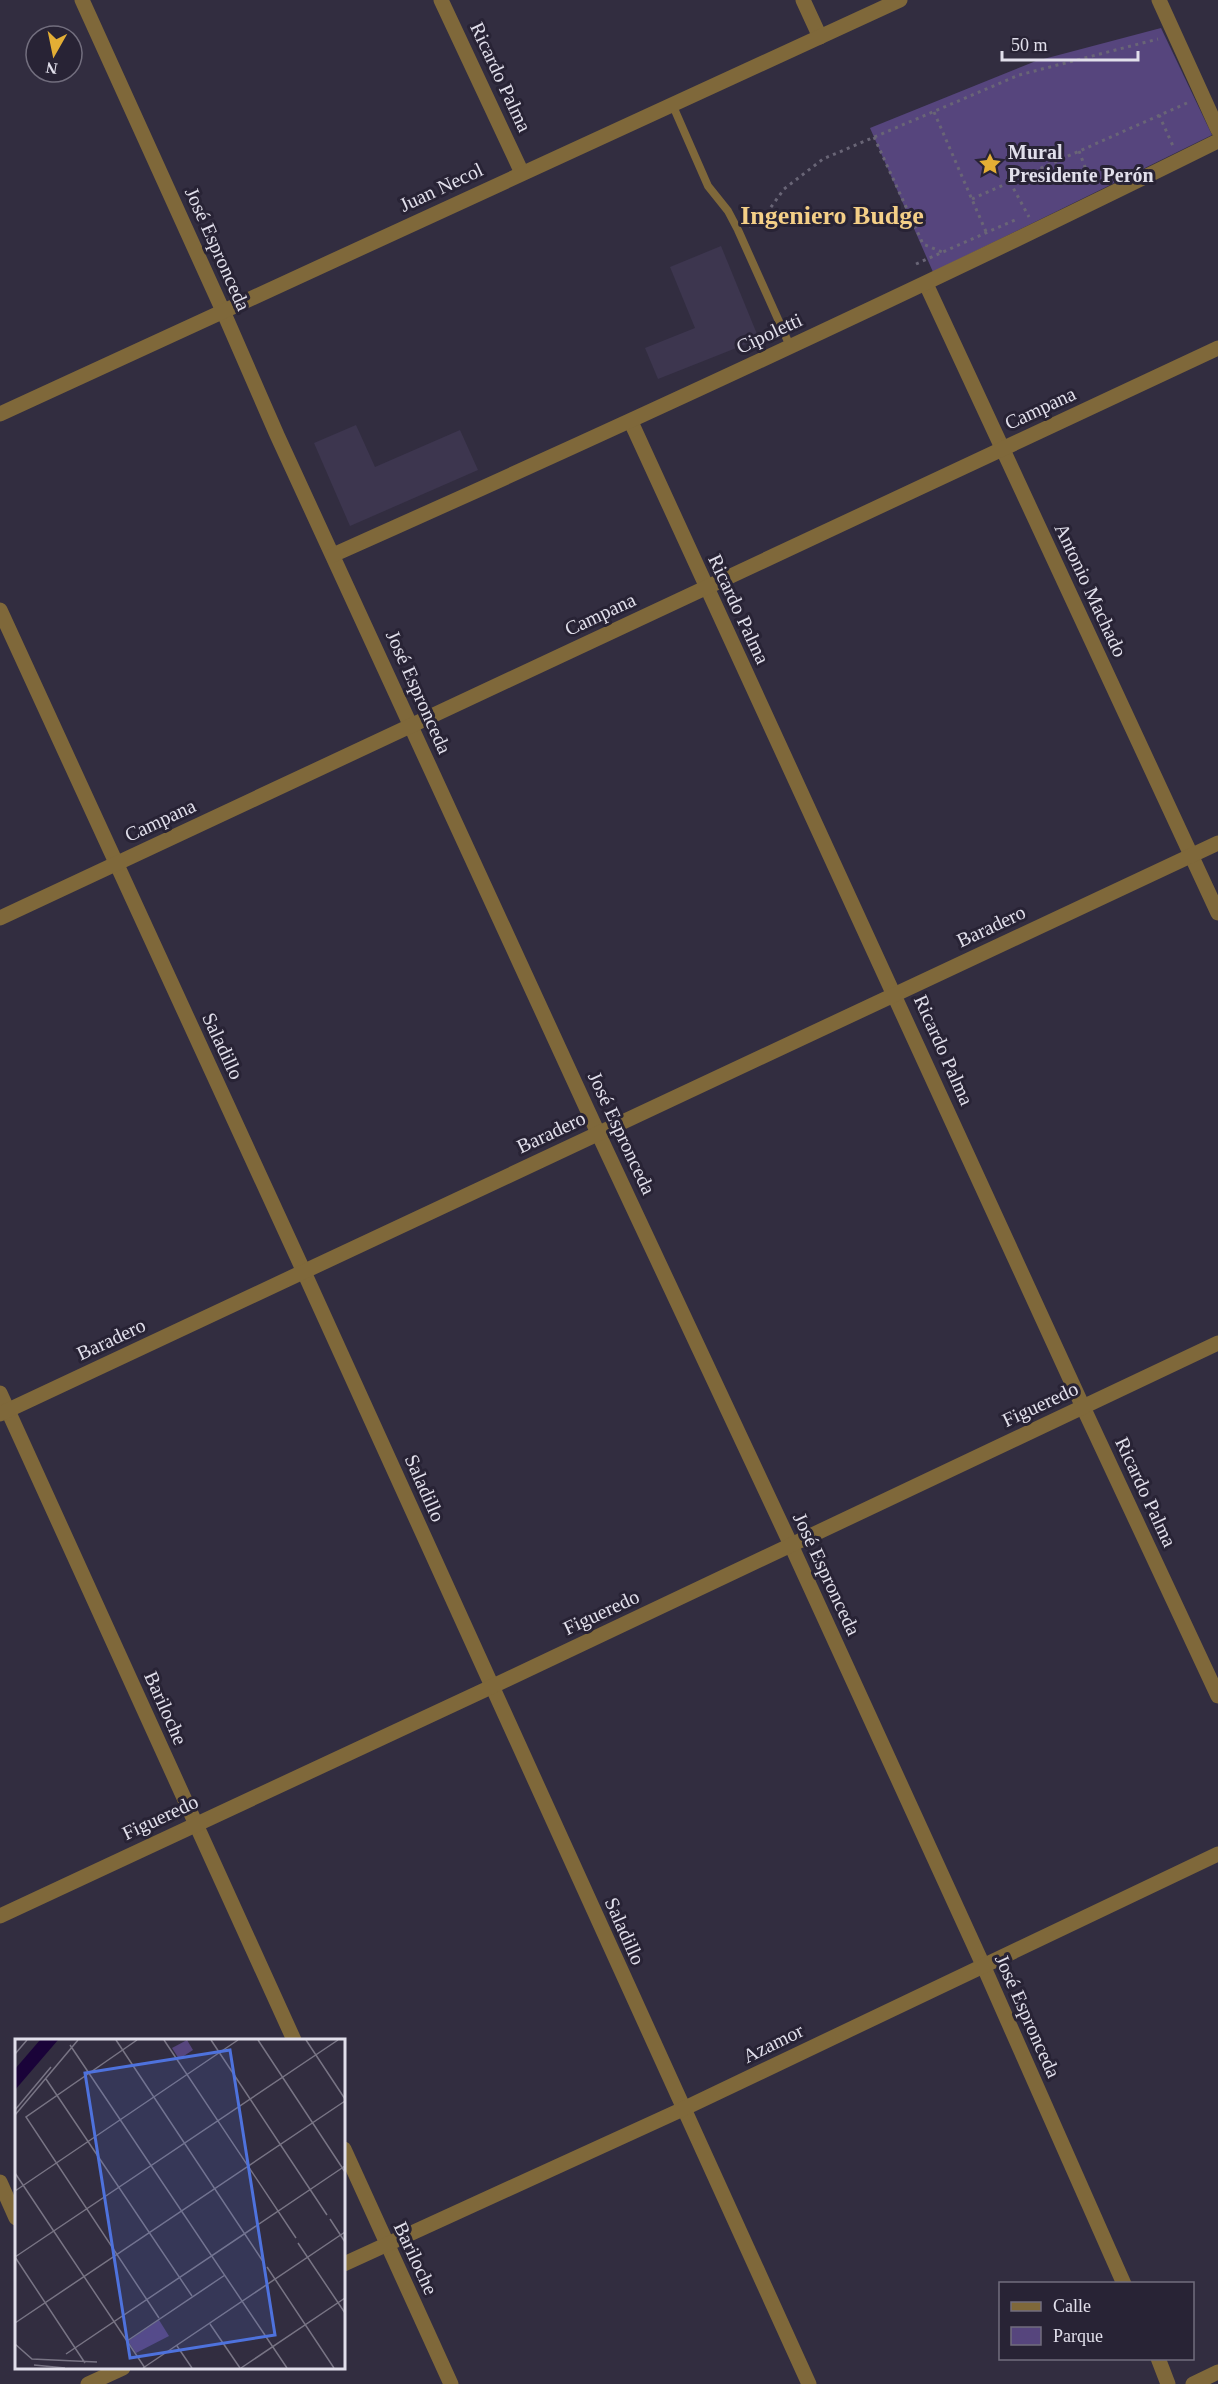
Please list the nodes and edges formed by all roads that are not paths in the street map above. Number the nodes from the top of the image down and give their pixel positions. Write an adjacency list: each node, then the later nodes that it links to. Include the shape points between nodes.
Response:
1 (82, 0): 12 (street, José Espronceda)
2 (441, 0): 10 (street, Ricardo Palma)
3 (803, 0): 6 (street)
4 (900, 0): 6 (street, Juan Necol)
5 (1159, 0): 8 (street)
6 (820, 37): 7 (street, Juan Necol)
7 (673, 106): 10 (street, Juan Necol); 13 (lane, via 708,186 738,230)
8 (1218, 130)
9 (1218, 141): 11 (street, Cipoletti)
10 (522, 172): 12 (street, Juan Necol)
11 (926, 284): 13 (street, Cipoletti); 17 (street, Antonio Machado)
12 (224, 311): 15 (street, Juan Necol); 18 (street, José Espronceda)
13 (790, 346): 16 (street, Cipoletti)
14 (1218, 348): 17 (street, Campana)
15 (0, 414)
16 (631, 422): 18 (street, Cipoletti); 19 (street, Ricardo Palma)
17 (1003, 448): 19 (street, Campana); 23 (street, Antonio Machado)
18 (333, 555): 21 (street, José Espronceda)
19 (705, 588): 21 (street, Campana); 27 (street, Ricardo Palma)
20 (0, 610): 24 (street, Saladillo)
21 (411, 726): 24 (street, Campana); 28 (street, José Espronceda)
22 (1218, 843): 23 (street, Baradero)
23 (1192, 855): 25 (street, Antonio Machado); 27 (street, Baradero)
24 (116, 864): 26 (street, Campana); 29 (street, Saladillo)
25 (1218, 913)
26 (0, 918)
27 (895, 995): 28 (street, Baradero); 32 (street, Ricardo Palma)
28 (598, 1133): 29 (street, Baradero); 34 (street, José Espronceda)
29 (304, 1272): 33 (street, Baradero); 35 (street, Saladillo)
30 (1218, 1343): 32 (street, Figueredo)
31 (0, 1393): 33 (street, Bariloche)
32 (1083, 1407): 34 (street, Figueredo); 36 (street, Ricardo Palma)
33 (4, 1412): 37 (street, Bariloche)
34 (791, 1545): 35 (street, Figueredo); 40 (street, José Espronceda)
35 (491, 1687): 37 (street, Figueredo); 42 (street, Saladillo)
36 (1218, 1696)
37 (196, 1824): 39 (street, Figueredo); 41 (street, Bariloche)
38 (1218, 1854): 40 (street, Azamor)
39 (0, 1916)
40 (983, 1965): 42 (street, Azamor); 48 (street, José Espronceda)
41 (294, 2039)
42 (683, 2109): 46 (street, Azamor); 54 (street, Saladillo)
43 (345, 2151): 46 (street, Bariloche)
44 (0, 2182): 45 (street)
45 (15, 2216)
46 (387, 2244): 47 (street, Azamor); 53 (street, Bariloche)
47 (345, 2264)
48 (1124, 2282)
49 (1159, 2360): 55 (street)
50 (119, 2369): 52 (street)
51 (1218, 2372): 56 (street)
52 (91, 2383)
53 (451, 2384)
54 (809, 2384)
55 (1168, 2384)
56 (1193, 2384)

